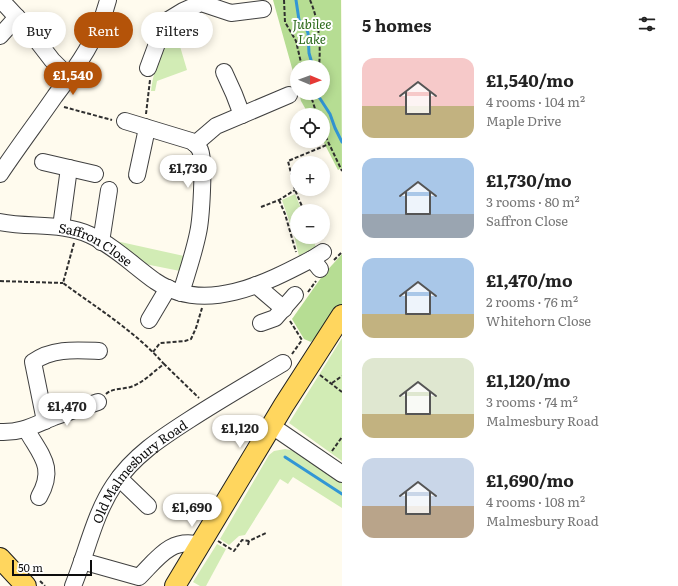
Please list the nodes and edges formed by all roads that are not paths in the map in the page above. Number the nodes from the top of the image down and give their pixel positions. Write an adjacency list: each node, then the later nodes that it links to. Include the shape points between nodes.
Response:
1 (1, 0): 5 (street)
2 (108, 0): 11 (street, via 89,45)
3 (201, 1): 4 (street, via 231,13); 9 (street, via 165,22)
4 (263, 9)
5 (12, 12)
6 (12, 23): 7 (street)
7 (0, 36)
8 (42, 48): 11 (street)
9 (148, 68)
10 (224, 72): 13 (street)
11 (69, 77): 19 (street)
12 (289, 94): 13 (street)
13 (242, 115): 16 (street, via 216,126)
14 (125, 121): 15 (street)
15 (145, 127): 16 (street); 21 (street)
16 (195, 144): 28 (street, via 200,149 203,164 200,224 195,245)
17 (43, 162): 18 (street)
18 (69, 168): 20 (street); 24 (street)
19 (0, 174)
20 (95, 174)
21 (137, 175)
22 (109, 190): 25 (street)
23 (0, 222): 24 (street, Saffron Close)
24 (68, 229): 25 (street, Saffron Close, via 91,235)
25 (101, 242): 28 (street, Saffron Close, via 157,282)
26 (314, 261): 27 (street, Saffron Close)
27 (256, 285): 28 (street, Saffron Close, via 223,294 203,296); 30 (street)
28 (174, 290): 32 (street)
29 (301, 294): 30 (street)
30 (287, 314): 33 (street)
31 (342, 315): 38 (main road)
32 (149, 320)
33 (261, 324)
34 (99, 351): 37 (street, via 54,352 33,362)
35 (283, 363): 42 (street, Old Malmesbury Road, via 207,408 144,450)
36 (98, 402): 37 (street)
37 (45, 421): 39 (street)
38 (272, 426): 41 (street); 45 (main road)
39 (26, 429): 40 (street); 43 (street, via 41,453 47,469 48,476)
40 (0, 432)
41 (342, 474)
42 (118, 478): 44 (street); 47 (street, Old Malmesbury Road, via 100,512)
43 (39, 498)
44 (148, 506)
45 (208, 543): 47 (street, via 177,544 158,557 139,576); 50 (main road)
46 (0, 558): 48 (main road)
47 (82, 562): 49 (street, Old Malmesbury Road)
48 (26, 586)
49 (73, 586)
50 (175, 586)

